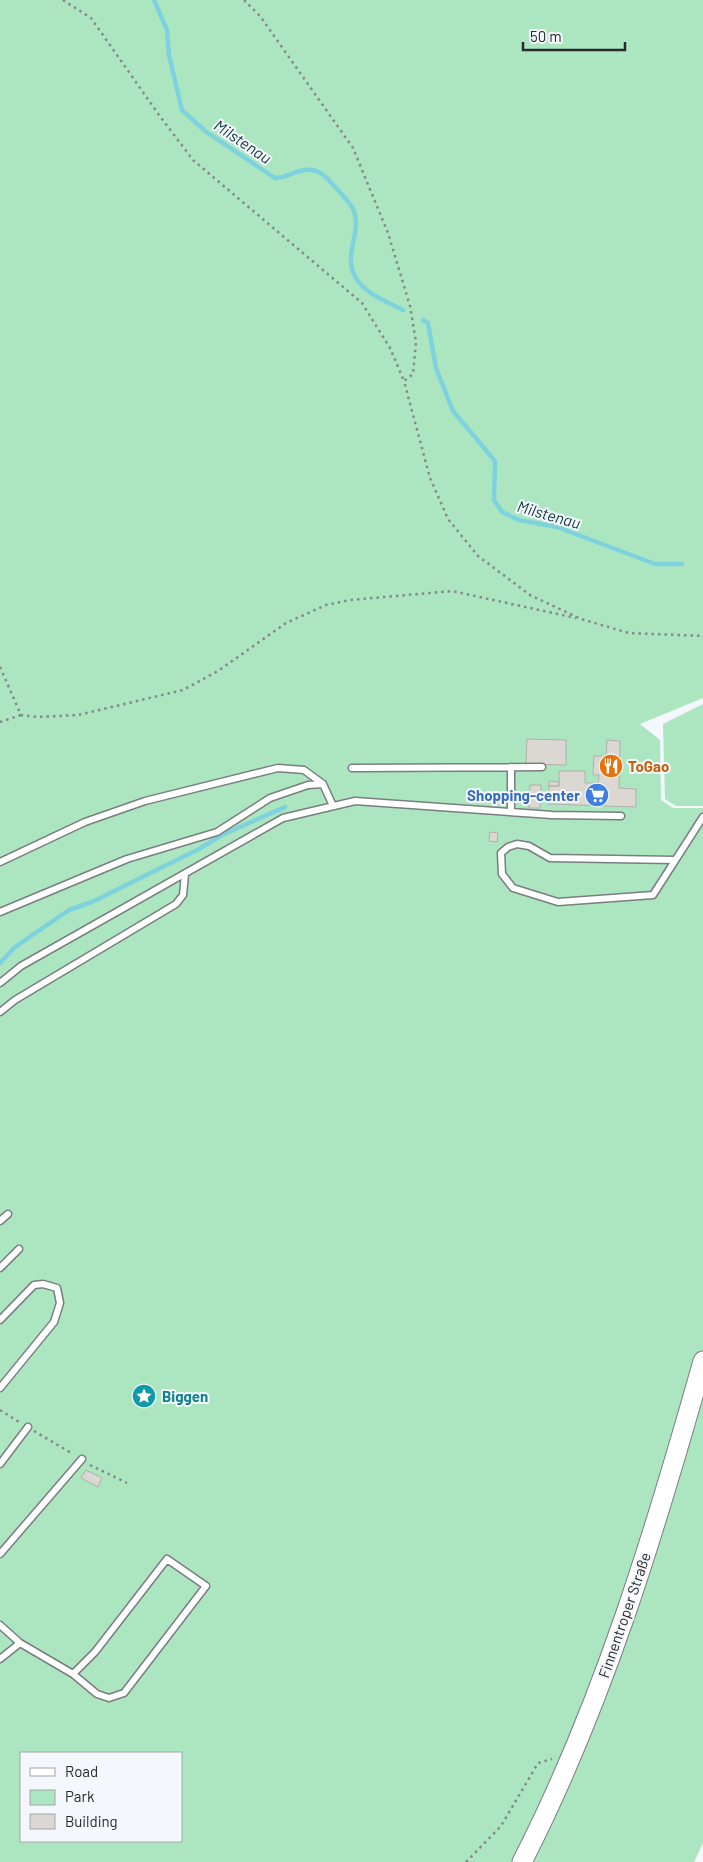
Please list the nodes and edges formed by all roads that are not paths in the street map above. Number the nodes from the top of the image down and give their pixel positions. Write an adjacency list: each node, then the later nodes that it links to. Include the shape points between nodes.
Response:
1 (511, 767): 2 (lane); 3 (lane); 6 (lane)
2 (542, 767)
3 (352, 768)
4 (323, 784): 5 (lane); 10 (lane, via 304,770 278,768 145,801 85,822); 12 (lane, via 308,785 270,798 217,832 118,862)
5 (333, 806): 6 (lane, via 355,801); 11 (lane, via 283,818)
6 (511, 812): 7 (lane)
7 (621, 816)
8 (703, 817): 9 (lane)
9 (675, 860): 9 (lane, via 653,895 558,902 512,888 502,874 500,860 501,853 517,844 529,846 550,858)
10 (0, 862)
11 (185, 874): 13 (lane, via 21,966); 14 (lane, via 183,895 176,904)
12 (1, 909)
13 (0, 982)
14 (0, 1012)
15 (8, 1214): 16 (lane)
16 (0, 1221)
17 (19, 1249): 18 (lane)
18 (0, 1268)
19 (0, 1320): 21 (lane, via 34,1285 57,1288 60,1303 54,1322)
20 (703, 1360): 30 (main road, Finnentroper Straße, via 640,1571 569,1762)
21 (0, 1388)
22 (28, 1427): 24 (lane)
23 (82, 1459): 25 (lane)
24 (0, 1464)
25 (0, 1554)
26 (0, 1625): 27 (lane)
27 (20, 1642): 28 (lane); 29 (lane)
28 (0, 1658)
29 (73, 1674): 29 (lane, via 95,1652 166,1559 206,1586 124,1693 110,1698 97,1694)
30 (522, 1862)

